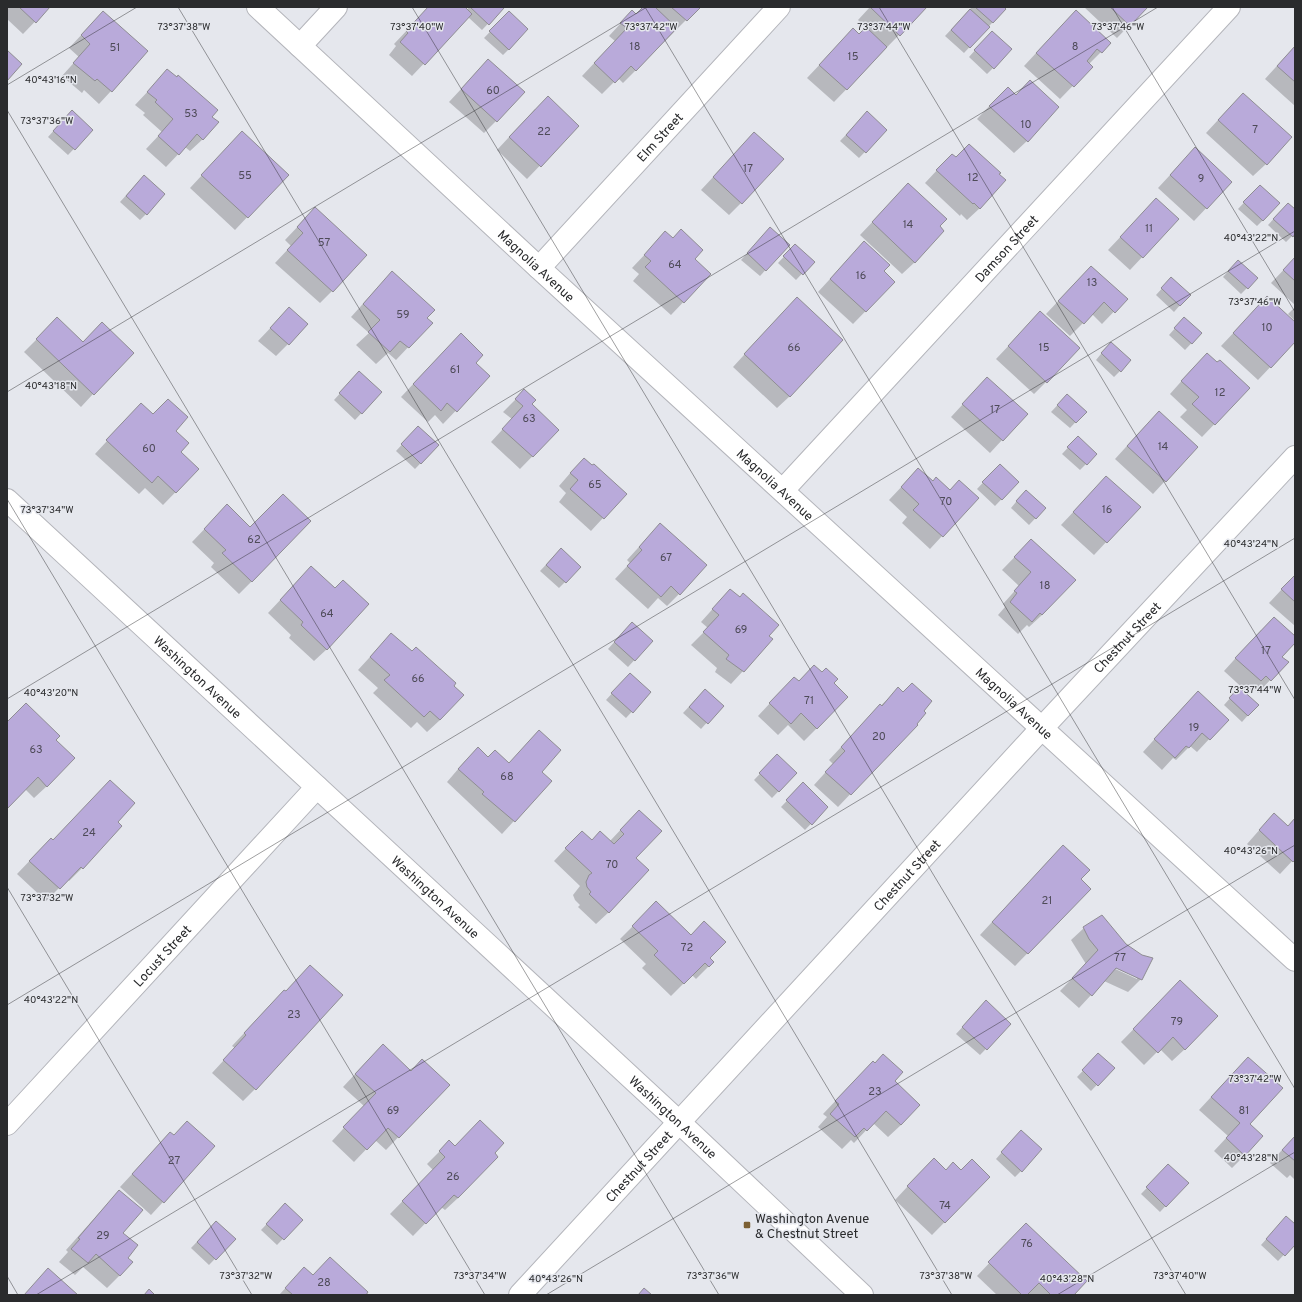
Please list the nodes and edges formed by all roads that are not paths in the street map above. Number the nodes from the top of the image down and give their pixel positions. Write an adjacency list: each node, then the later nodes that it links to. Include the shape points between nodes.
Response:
1 (258, 7): 5 (street, Magnolia Avenue)
2 (336, 7): 5 (street)
3 (779, 7): 6 (street, Elm Street)
4 (1229, 7): 8 (street, Damson Street)
5 (300, 46): 6 (street, Magnolia Avenue)
6 (539, 268): 8 (street, Magnolia Avenue)
7 (1295, 457): 10 (street, Chestnut Street)
8 (783, 490): 10 (street, Magnolia Avenue)
9 (7, 500): 11 (street, Washington Avenue)
10 (1042, 728): 12 (street, Magnolia Avenue); 13 (street, Chestnut Street)
11 (317, 787): 13 (street, Washington Avenue); 14 (street, Locust Street)
12 (1294, 956)
13 (679, 1122): 15 (street, Chestnut Street); 16 (street, Washington Avenue)
14 (7, 1124)
15 (520, 1295)
16 (862, 1295)

